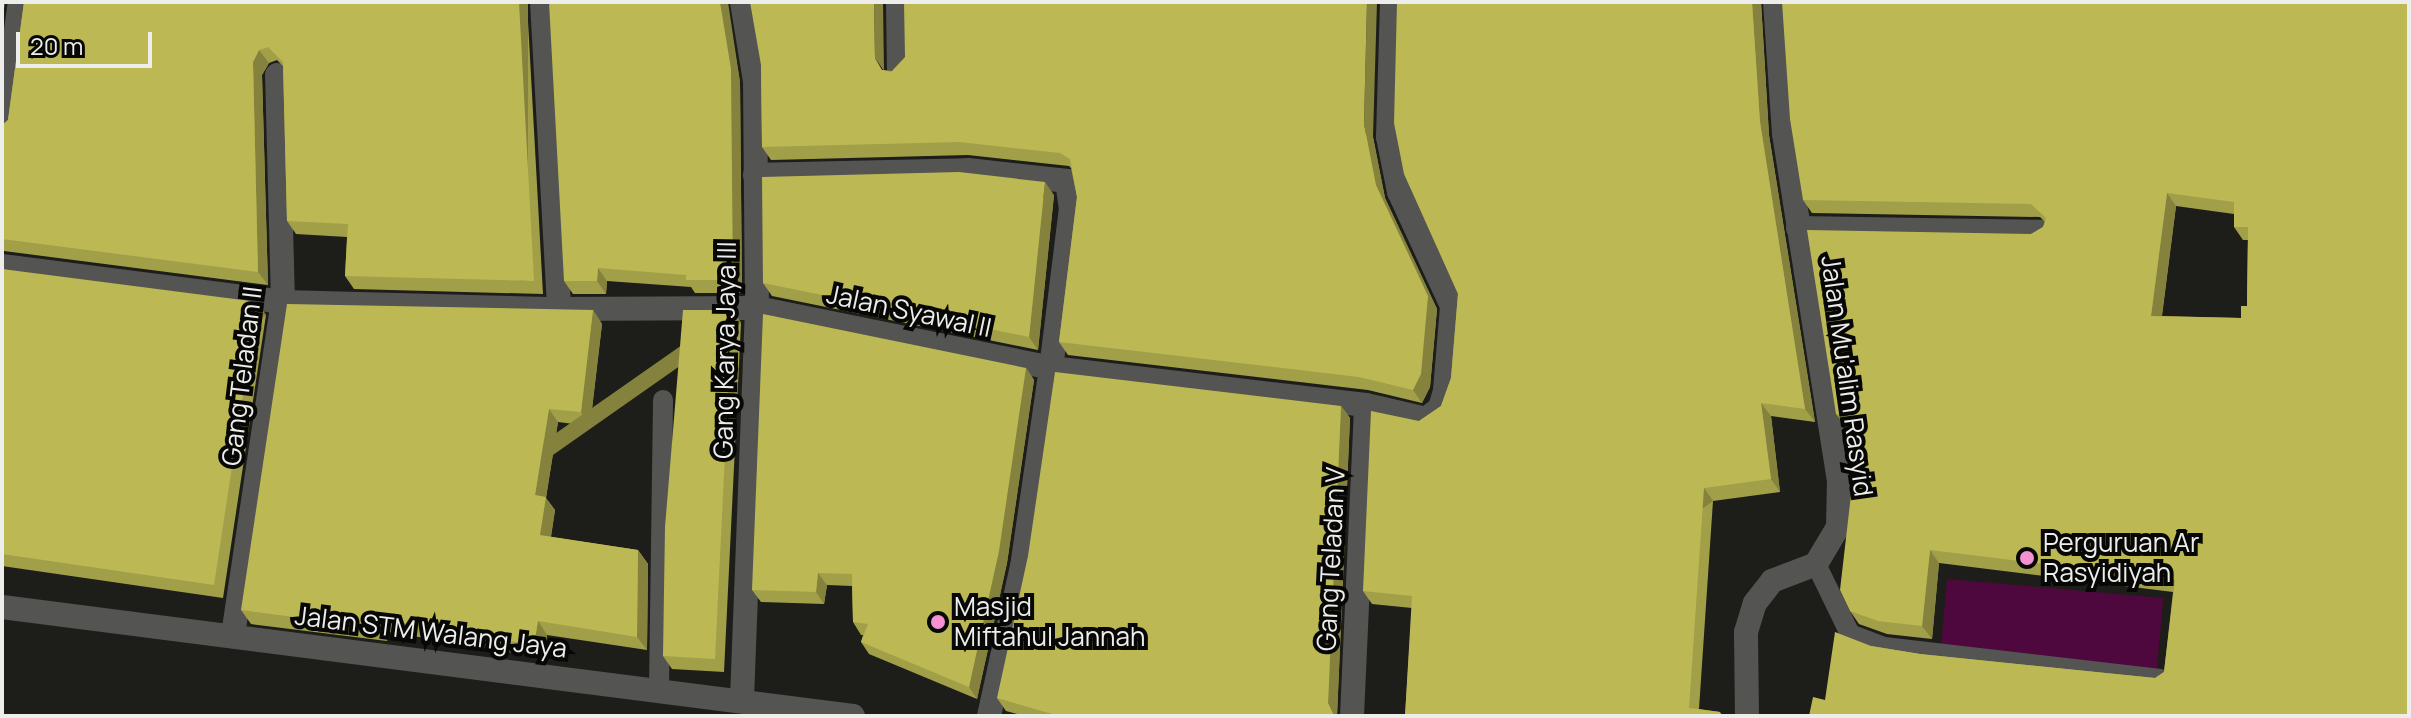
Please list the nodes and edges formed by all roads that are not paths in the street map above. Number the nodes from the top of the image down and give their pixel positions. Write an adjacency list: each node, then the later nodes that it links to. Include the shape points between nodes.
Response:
1 (20, 2): 9 (street)
2 (542, 2): 16 (street)
3 (742, 2): 10 (street, Gang Karya Jaya III, via 755,81)
4 (898, 2): 7 (street)
5 (1392, 2): 19 (street, Jalan Syawal II, via 1388,137 1399,192 1452,306 1450,358 1443,399 1433,417)
6 (1775, 2): 11 (street, Jalan Mu'alim Rasyid, via 1784,134)
7 (899, 70)
8 (277, 75): 14 (street, Gang Teladan II)
9 (2, 131)
10 (755, 175): 15 (street, Gang Karya Jaya III); 17 (street, via 968,170 1067,181 1071,208)
11 (1798, 228): 12 (street); 20 (street, Jalan Mu'alim Rasyid, via 1839,481 1838,527)
12 (2040, 232)
13 (2, 266): 14 (street, Jalan Syawal II)
14 (283, 302): 16 (street, Jalan Syawal II); 22 (street, Gang Teladan II)
15 (757, 308): 16 (street, Jalan Syawal II); 17 (street, Jalan Syawal II); 25 (street, Gang Karya Jaya III)
16 (559, 309)
17 (1051, 368): 19 (street, Jalan Syawal II); 27 (street, via 1022,566)
18 (663, 400): 24 (lane)
19 (1366, 405): 28 (street, Gang Teladan V)
20 (1816, 564): 23 (lane, via 1850,634 1884,647); 29 (street, via 1772,581 1755,603 1746,632)
21 (2, 607): 22 (street, Jalan STM Walang Jaya)
22 (233, 635): 24 (street, Jalan STM Walang Jaya)
23 (2160, 679)
24 (659, 689): 25 (street, Jalan STM Walang Jaya)
25 (742, 699): 26 (street, Jalan STM Walang Jaya)
26 (853, 716)
27 (989, 716)
28 (1352, 716)
29 (1747, 716)

